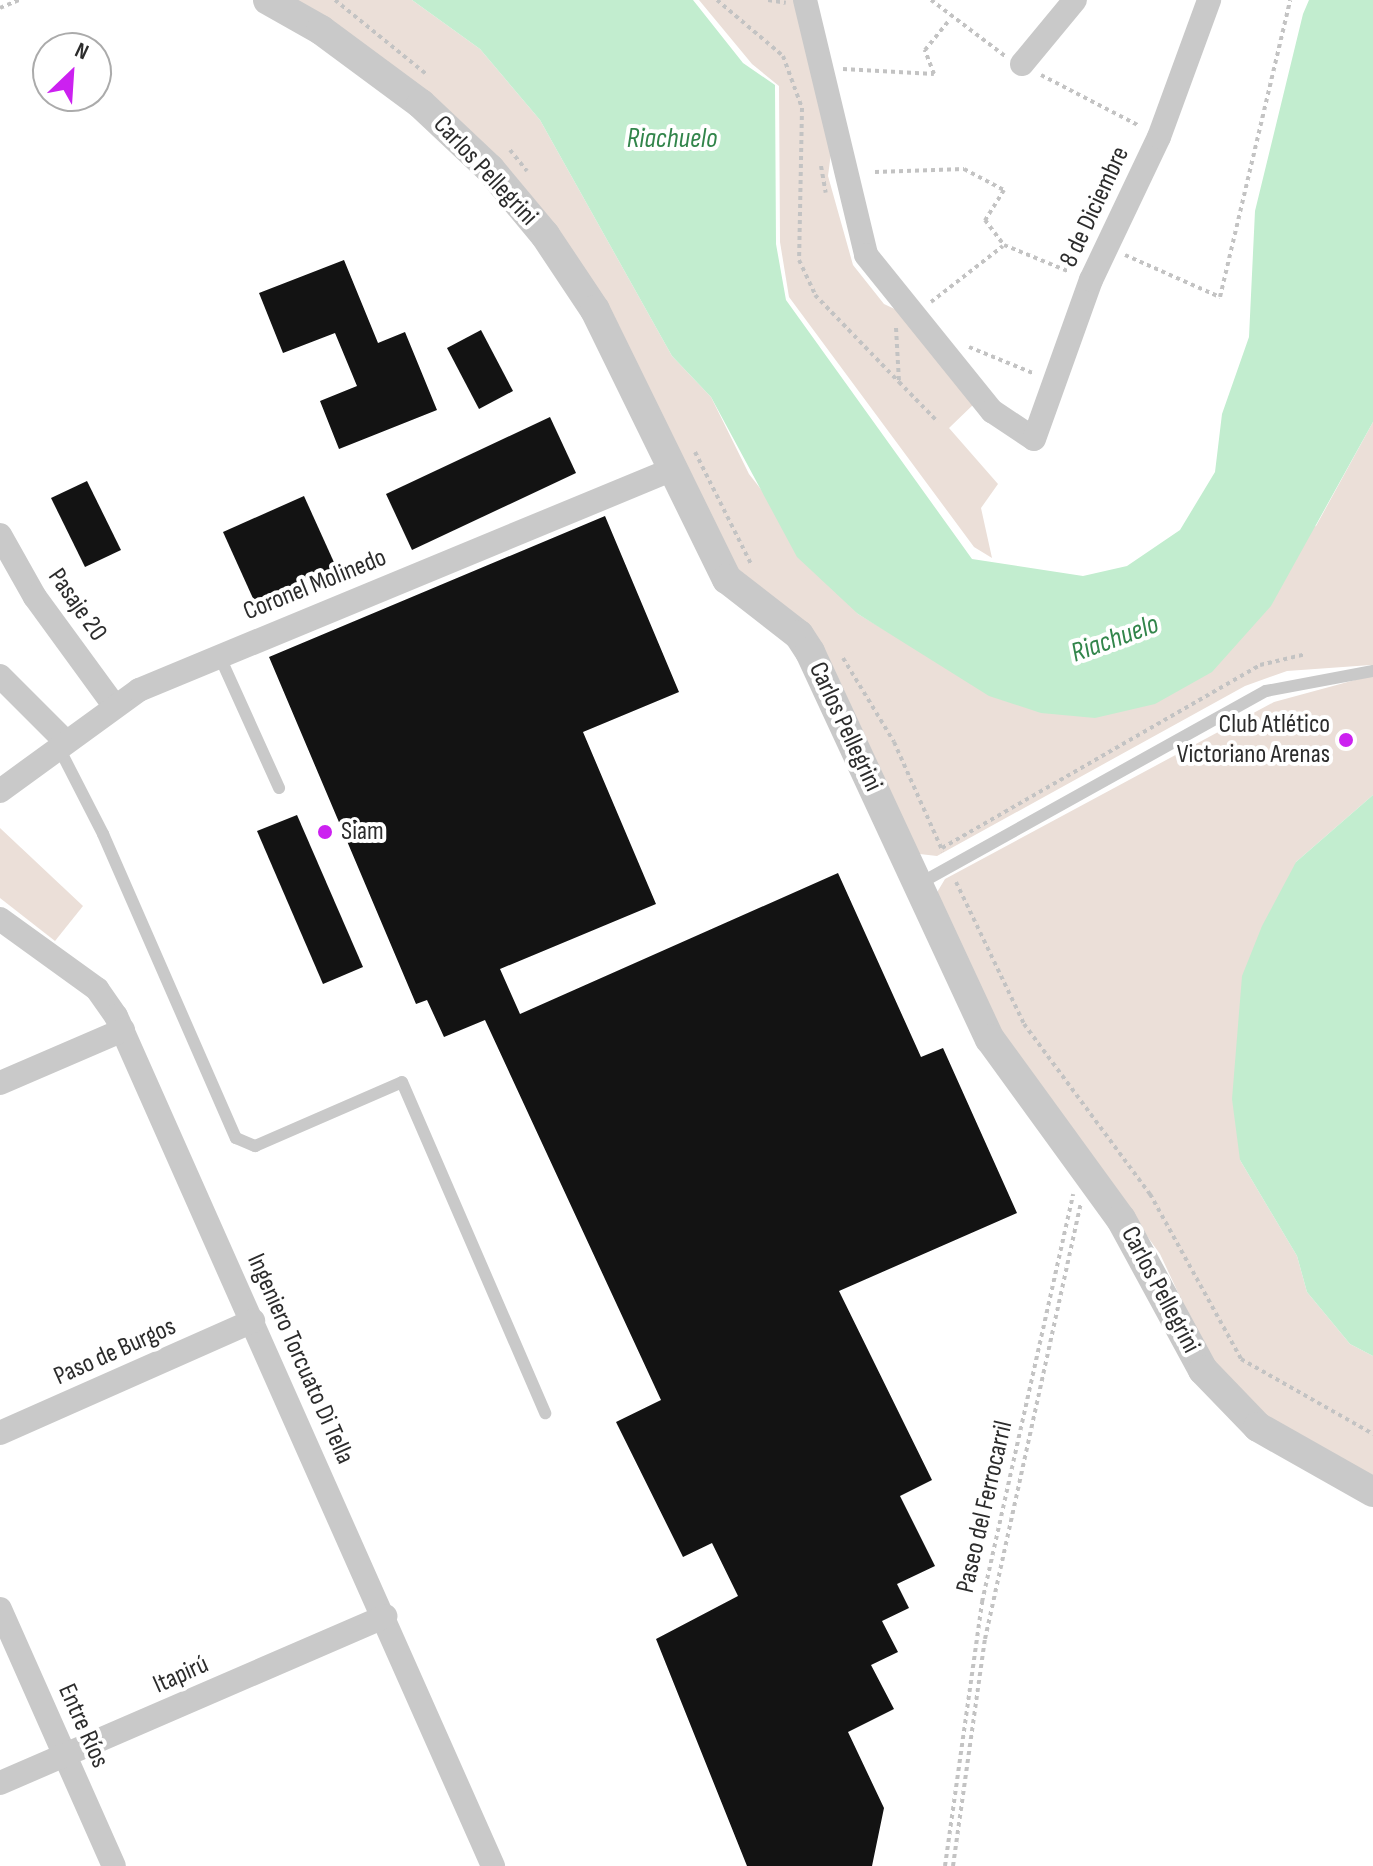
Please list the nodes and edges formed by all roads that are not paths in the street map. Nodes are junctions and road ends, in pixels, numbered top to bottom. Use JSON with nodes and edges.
{"nodes":[{"id":1,"x":268,"y":0,"type":"edge"},
{"id":2,"x":805,"y":0,"type":"edge"},
{"id":3,"x":1075,"y":0,"type":"edge"},
{"id":4,"x":1209,"y":0,"type":"edge"},
{"id":5,"x":1022,"y":64,"type":"road end"},
{"id":6,"x":673,"y":469,"type":"junction"},
{"id":7,"x":0,"y":535,"type":"edge"},
{"id":8,"x":219,"y":655,"type":"junction"},
{"id":9,"x":1373,"y":671,"type":"edge"},
{"id":10,"x":0,"y":676,"type":"edge"},
{"id":11,"x":113,"y":704,"type":"junction"},
{"id":12,"x":62,"y":745,"type":"junction"},
{"id":13,"x":279,"y":788,"type":"dead end"},
{"id":14,"x":0,"y":791,"type":"edge"},
{"id":15,"x":917,"y":885,"type":"junction"},
{"id":16,"x":0,"y":919,"type":"edge"},
{"id":17,"x":123,"y":1030,"type":"junction"},
{"id":18,"x":0,"y":1083,"type":"edge"},
{"id":19,"x":253,"y":1321,"type":"junction"},
{"id":20,"x":545,"y":1413,"type":"dead end"},
{"id":21,"x":0,"y":1433,"type":"edge"},
{"id":22,"x":1373,"y":1492,"type":"edge"},
{"id":23,"x":0,"y":1609,"type":"edge"},
{"id":24,"x":385,"y":1616,"type":"junction"},
{"id":25,"x":66,"y":1756,"type":"junction"},
{"id":26,"x":0,"y":1783,"type":"edge"},
{"id":27,"x":114,"y":1866,"type":"edge"},
{"id":28,"x":493,"y":1866,"type":"edge"}],
"edges":[{"from":1,"to":6,"type":"street","name":"Carlos Pellegrini"},
{"from":2,"to":4,"type":"street","name":"8 de Diciembre"},
{"from":3,"to":5,"type":"street"},
{"from":6,"to":8,"type":"street","name":"Coronel Molinedo"},
{"from":6,"to":15,"type":"street","name":"Carlos Pellegrini"},
{"from":7,"to":11,"type":"street","name":"Pasaje 20"},
{"from":8,"to":11,"type":"street","name":"Coronel Molinedo"},
{"from":8,"to":13,"type":"lane"},
{"from":9,"to":15,"type":"lane"},
{"from":10,"to":12,"type":"street"},
{"from":11,"to":12,"type":"street","name":"Coronel Molinedo"},
{"from":12,"to":14,"type":"street","name":"Coronel Molinedo"},
{"from":12,"to":20,"type":"lane"},
{"from":15,"to":22,"type":"street","name":"Carlos Pellegrini"},
{"from":16,"to":17,"type":"street","name":"Ingeniero Torcuato Di Tella"},
{"from":17,"to":18,"type":"street"},
{"from":17,"to":19,"type":"street","name":"Ingeniero Torcuato Di Tella"},
{"from":19,"to":21,"type":"street","name":"Paso de Burgos"},
{"from":19,"to":24,"type":"street","name":"Ingeniero Torcuato Di Tella"},
{"from":23,"to":25,"type":"street","name":"Entre Ríos"},
{"from":24,"to":25,"type":"street","name":"Itapirú"},
{"from":24,"to":28,"type":"street","name":"Ingeniero Torcuato Di Tella"},
{"from":25,"to":26,"type":"street","name":"Itapirú"},
{"from":25,"to":27,"type":"street","name":"Entre Ríos"}]}
